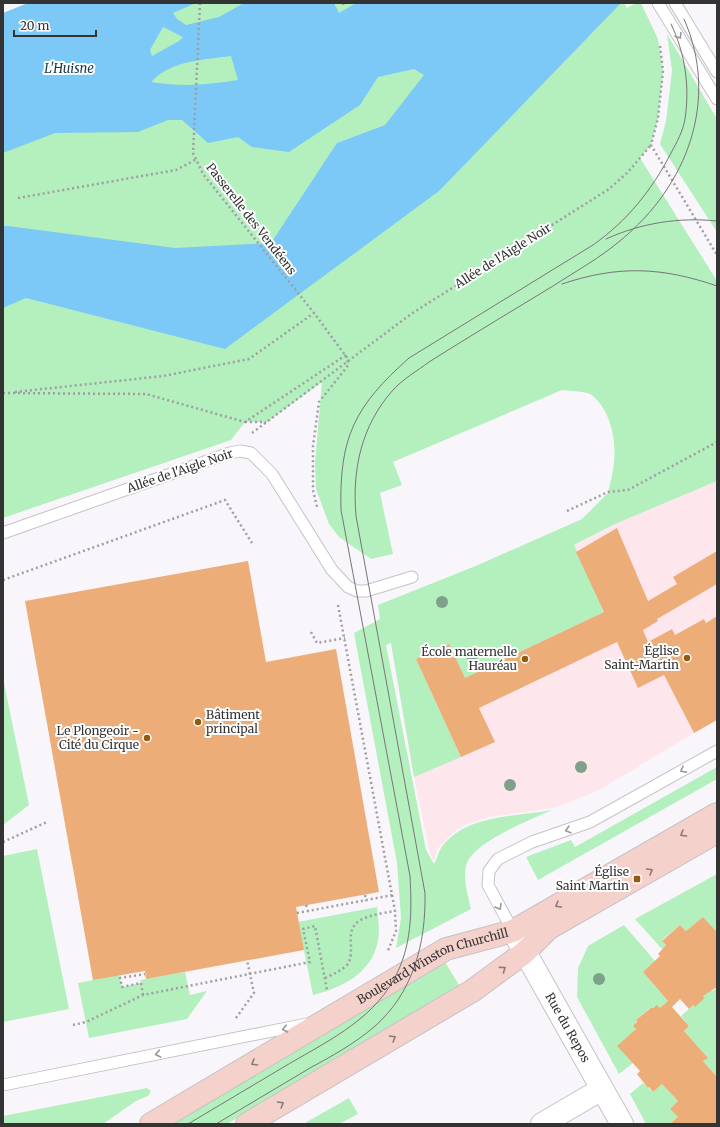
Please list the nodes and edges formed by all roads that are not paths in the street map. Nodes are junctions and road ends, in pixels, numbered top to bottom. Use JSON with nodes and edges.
{"nodes":[{"id":1,"x":658,"y":3,"type":"edge"},
{"id":2,"x":675,"y":3,"type":"edge"},
{"id":3,"x":717,"y":72,"type":"edge"},
{"id":4,"x":717,"y":99,"type":"edge"},
{"id":5,"x":3,"y":533,"type":"edge"},
{"id":6,"x":412,"y":577,"type":"dead end"},
{"id":7,"x":717,"y":751,"type":"edge"},
{"id":8,"x":717,"y":814,"type":"edge"},
{"id":9,"x":717,"y":832,"type":"edge"},
{"id":10,"x":513,"y":931,"type":"junction"},
{"id":11,"x":524,"y":953,"type":"junction"},
{"id":12,"x":324,"y":1021,"type":"junction"},
{"id":13,"x":3,"y":1085,"type":"edge"},
{"id":14,"x":602,"y":1089,"type":"junction"},
{"id":15,"x":151,"y":1124,"type":"edge"},
{"id":16,"x":247,"y":1124,"type":"edge"},
{"id":17,"x":542,"y":1124,"type":"edge"},
{"id":18,"x":622,"y":1124,"type":"edge"}],
"edges":[{"from":1,"to":4,"type":"lane","one_way":true},
{"from":2,"to":3,"type":"lane"},
{"from":5,"to":6,"type":"lane","name":"Allée de l'Aigle Noir"},
{"from":7,"to":10,"type":"lane","one_way":true},
{"from":8,"to":10,"type":"street","name":"Boulevard Winston Churchill","one_way":true},
{"from":11,"to":9,"type":"street","name":"Boulevard Winston Churchill","one_way":true},
{"from":10,"to":11,"type":"street","name":"Rue du Repos"},
{"from":10,"to":12,"type":"street","name":"Boulevard Winston Churchill"},
{"from":11,"to":14,"type":"street","name":"Rue du Repos"},
{"from":16,"to":11,"type":"street","name":"Boulevard Winston Churchill","one_way":true},
{"from":12,"to":13,"type":"lane","one_way":true},
{"from":12,"to":15,"type":"street","name":"Boulevard Winston Churchill","one_way":true},
{"from":14,"to":17,"type":"street"},
{"from":14,"to":18,"type":"street","name":"Rue du Repos"}]}
